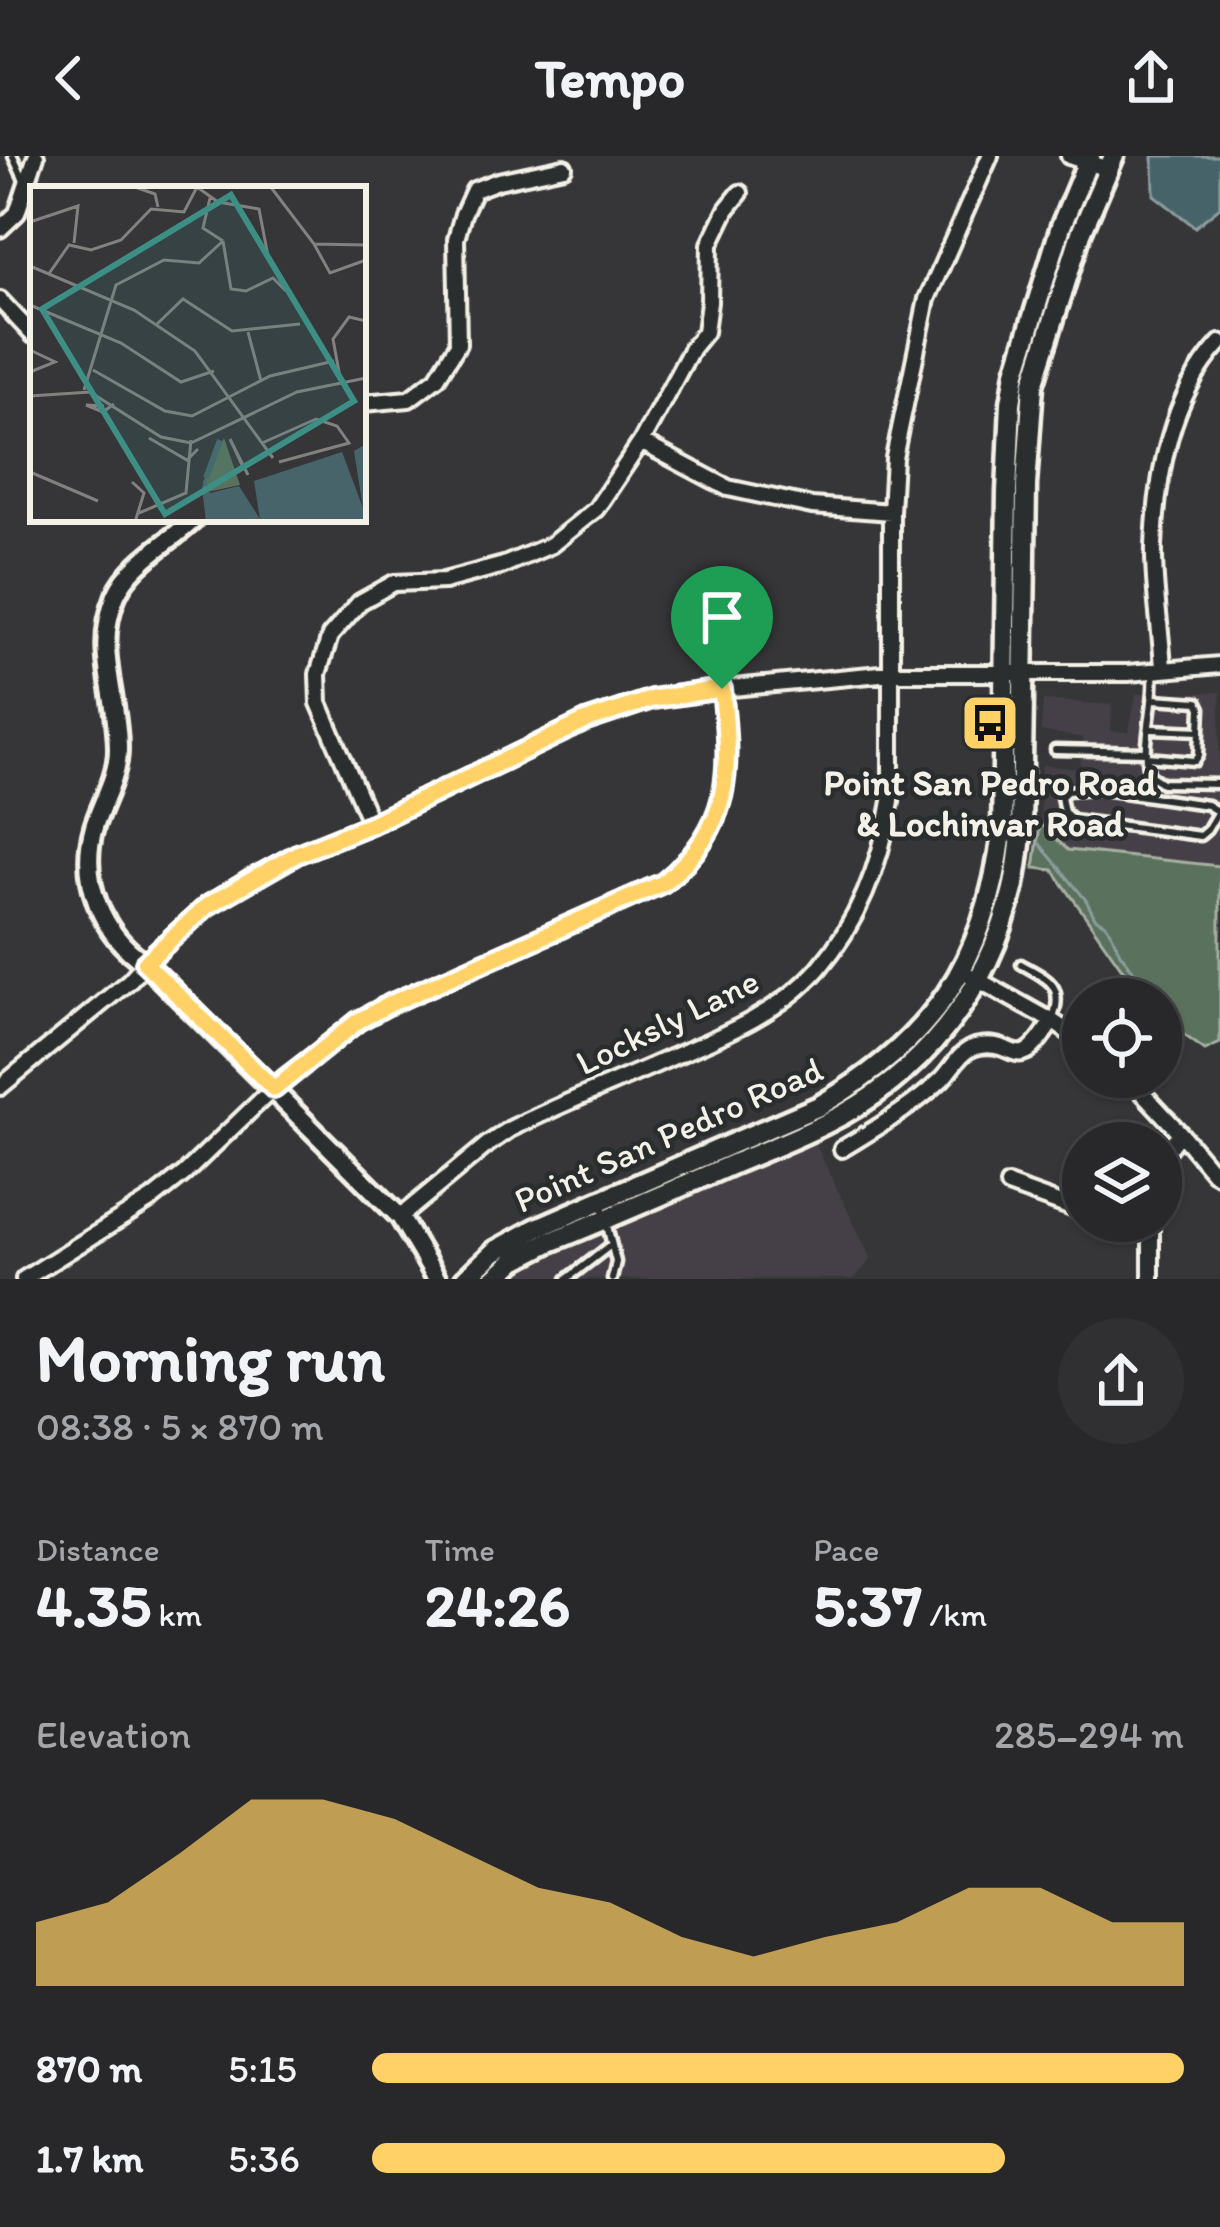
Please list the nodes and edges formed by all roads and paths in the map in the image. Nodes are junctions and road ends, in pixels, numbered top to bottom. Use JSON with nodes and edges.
{"nodes":[{"id":1,"x":13,"y":156,"type":"edge"},
{"id":2,"x":36,"y":156,"type":"edge"},
{"id":3,"x":990,"y":156,"type":"edge"},
{"id":4,"x":1083,"y":158,"type":"edge"},
{"id":5,"x":1111,"y":162,"type":"edge"},
{"id":6,"x":564,"y":167,"type":"dead end"},
{"id":7,"x":26,"y":185,"type":"junction"},
{"id":8,"x":740,"y":193,"type":"dead end"},
{"id":9,"x":0,"y":229,"type":"edge"},
{"id":10,"x":0,"y":300,"type":"edge"},
{"id":11,"x":30,"y":332,"type":"edge"},
{"id":12,"x":1220,"y":343,"type":"edge"},
{"id":13,"x":366,"y":403,"type":"edge"},
{"id":14,"x":641,"y":442,"type":"junction"},
{"id":15,"x":1016,"y":492,"type":"junction"},
{"id":16,"x":891,"y":512,"type":"junction"},
{"id":17,"x":191,"y":522,"type":"edge"},
{"id":18,"x":1220,"y":665,"type":"edge"},
{"id":19,"x":1158,"y":669,"type":"junction"},
{"id":20,"x":891,"y":673,"type":"junction"},
{"id":21,"x":1024,"y":674,"type":"junction"},
{"id":22,"x":1004,"y":675,"type":"junction"},
{"id":23,"x":722,"y":689,"type":"junction"},
{"id":24,"x":1154,"y":699,"type":"junction"},
{"id":25,"x":1150,"y":729,"type":"junction"},
{"id":26,"x":1200,"y":731,"type":"junction"},
{"id":27,"x":1055,"y":749,"type":"dead end"},
{"id":28,"x":1147,"y":755,"type":"junction"},
{"id":29,"x":1147,"y":769,"type":"junction"},
{"id":30,"x":1220,"y":784,"type":"edge"},
{"id":31,"x":1142,"y":795,"type":"junction"},
{"id":32,"x":1219,"y":813,"type":"edge"},
{"id":33,"x":371,"y":824,"type":"junction"},
{"id":34,"x":145,"y":963,"type":"junction"},
{"id":35,"x":1021,"y":964,"type":"dead end"},
{"id":36,"x":970,"y":976,"type":"junction"},
{"id":37,"x":1052,"y":1021,"type":"junction"},
{"id":38,"x":1062,"y":1028,"type":"edge"},
{"id":39,"x":0,"y":1087,"type":"edge"},
{"id":40,"x":274,"y":1089,"type":"junction"},
{"id":41,"x":1148,"y":1098,"type":"edge"},
{"id":42,"x":1170,"y":1122,"type":"edge"},
{"id":43,"x":1182,"y":1135,"type":"edge"},
{"id":44,"x":842,"y":1149,"type":"dead end"},
{"id":45,"x":1220,"y":1176,"type":"edge"},
{"id":46,"x":1008,"y":1185,"type":"dead end"},
{"id":47,"x":1062,"y":1204,"type":"edge"},
{"id":48,"x":604,"y":1209,"type":"junction"},
{"id":49,"x":400,"y":1217,"type":"junction"},
{"id":50,"x":1151,"y":1242,"type":"edge"},
{"id":51,"x":610,"y":1245,"type":"junction"},
{"id":52,"x":24,"y":1279,"type":"edge"},
{"id":53,"x":437,"y":1279,"type":"edge"},
{"id":54,"x":465,"y":1279,"type":"edge"},
{"id":55,"x":494,"y":1279,"type":"edge"},
{"id":56,"x":567,"y":1279,"type":"edge"},
{"id":57,"x":612,"y":1279,"type":"edge"},
{"id":58,"x":1151,"y":1279,"type":"edge"}],
"edges":[{"from":1,"to":7,"type":"lane"},
{"from":2,"to":7,"type":"street"},
{"from":3,"to":16,"type":"street","name":"Locksly Lane"},
{"from":4,"to":5,"type":"street"},
{"from":4,"to":15,"type":"main road","name":"Point San Pedro Road"},
{"from":5,"to":15,"type":"main road","name":"Point San Pedro Road"},
{"from":6,"to":13,"type":"street"},
{"from":7,"to":9,"type":"street"},
{"from":8,"to":14,"type":"street"},
{"from":10,"to":11,"type":"street"},
{"from":12,"to":19,"type":"street"},
{"from":14,"to":16,"type":"street"},
{"from":14,"to":33,"type":"street"},
{"from":15,"to":21,"type":"main road","name":"Point San Pedro Road"},
{"from":15,"to":22,"type":"main road","name":"Point San Pedro Road"},
{"from":16,"to":20,"type":"street","name":"Locksly Lane"},
{"from":17,"to":34,"type":"street"},
{"from":18,"to":19,"type":"street"},
{"from":19,"to":21,"type":"street"},
{"from":19,"to":24,"type":"lane"},
{"from":20,"to":22,"type":"street"},
{"from":20,"to":23,"type":"street"},
{"from":20,"to":49,"type":"street","name":"Locksly Lane"},
{"from":21,"to":22,"type":"street"},
{"from":21,"to":36,"type":"main road","name":"Point San Pedro Road"},
{"from":22,"to":36,"type":"main road","name":"Point San Pedro Road"},
{"from":23,"to":33,"type":"street"},
{"from":23,"to":40,"type":"street"},
{"from":24,"to":25,"type":"lane"},
{"from":24,"to":26,"type":"lane"},
{"from":25,"to":26,"type":"lane"},
{"from":25,"to":28,"type":"lane"},
{"from":26,"to":28,"type":"lane"},
{"from":27,"to":28,"type":"lane"},
{"from":28,"to":29,"type":"lane"},
{"from":29,"to":30,"type":"lane"},
{"from":29,"to":31,"type":"lane"},
{"from":31,"to":32,"type":"lane"},
{"from":31,"to":32,"type":"lane"},
{"from":33,"to":34,"type":"street"},
{"from":34,"to":39,"type":"street"},
{"from":34,"to":40,"type":"street"},
{"from":35,"to":37,"type":"lane"},
{"from":36,"to":37,"type":"street"},
{"from":36,"to":48,"type":"main road","name":"Point San Pedro Road"},
{"from":37,"to":38,"type":"street"},
{"from":37,"to":44,"type":"street"},
{"from":40,"to":49,"type":"street"},
{"from":40,"to":52,"type":"street"},
{"from":41,"to":42,"type":"street"},
{"from":43,"to":45,"type":"street"},
{"from":46,"to":47,"type":"street"},
{"from":48,"to":51,"type":"lane"},
{"from":48,"to":54,"type":"main road","name":"Point San Pedro Road"},
{"from":48,"to":55,"type":"main road","name":"Point San Pedro Road"},
{"from":49,"to":53,"type":"street"},
{"from":50,"to":58,"type":"street"},
{"from":51,"to":56,"type":"lane"},
{"from":51,"to":57,"type":"lane"}]}
